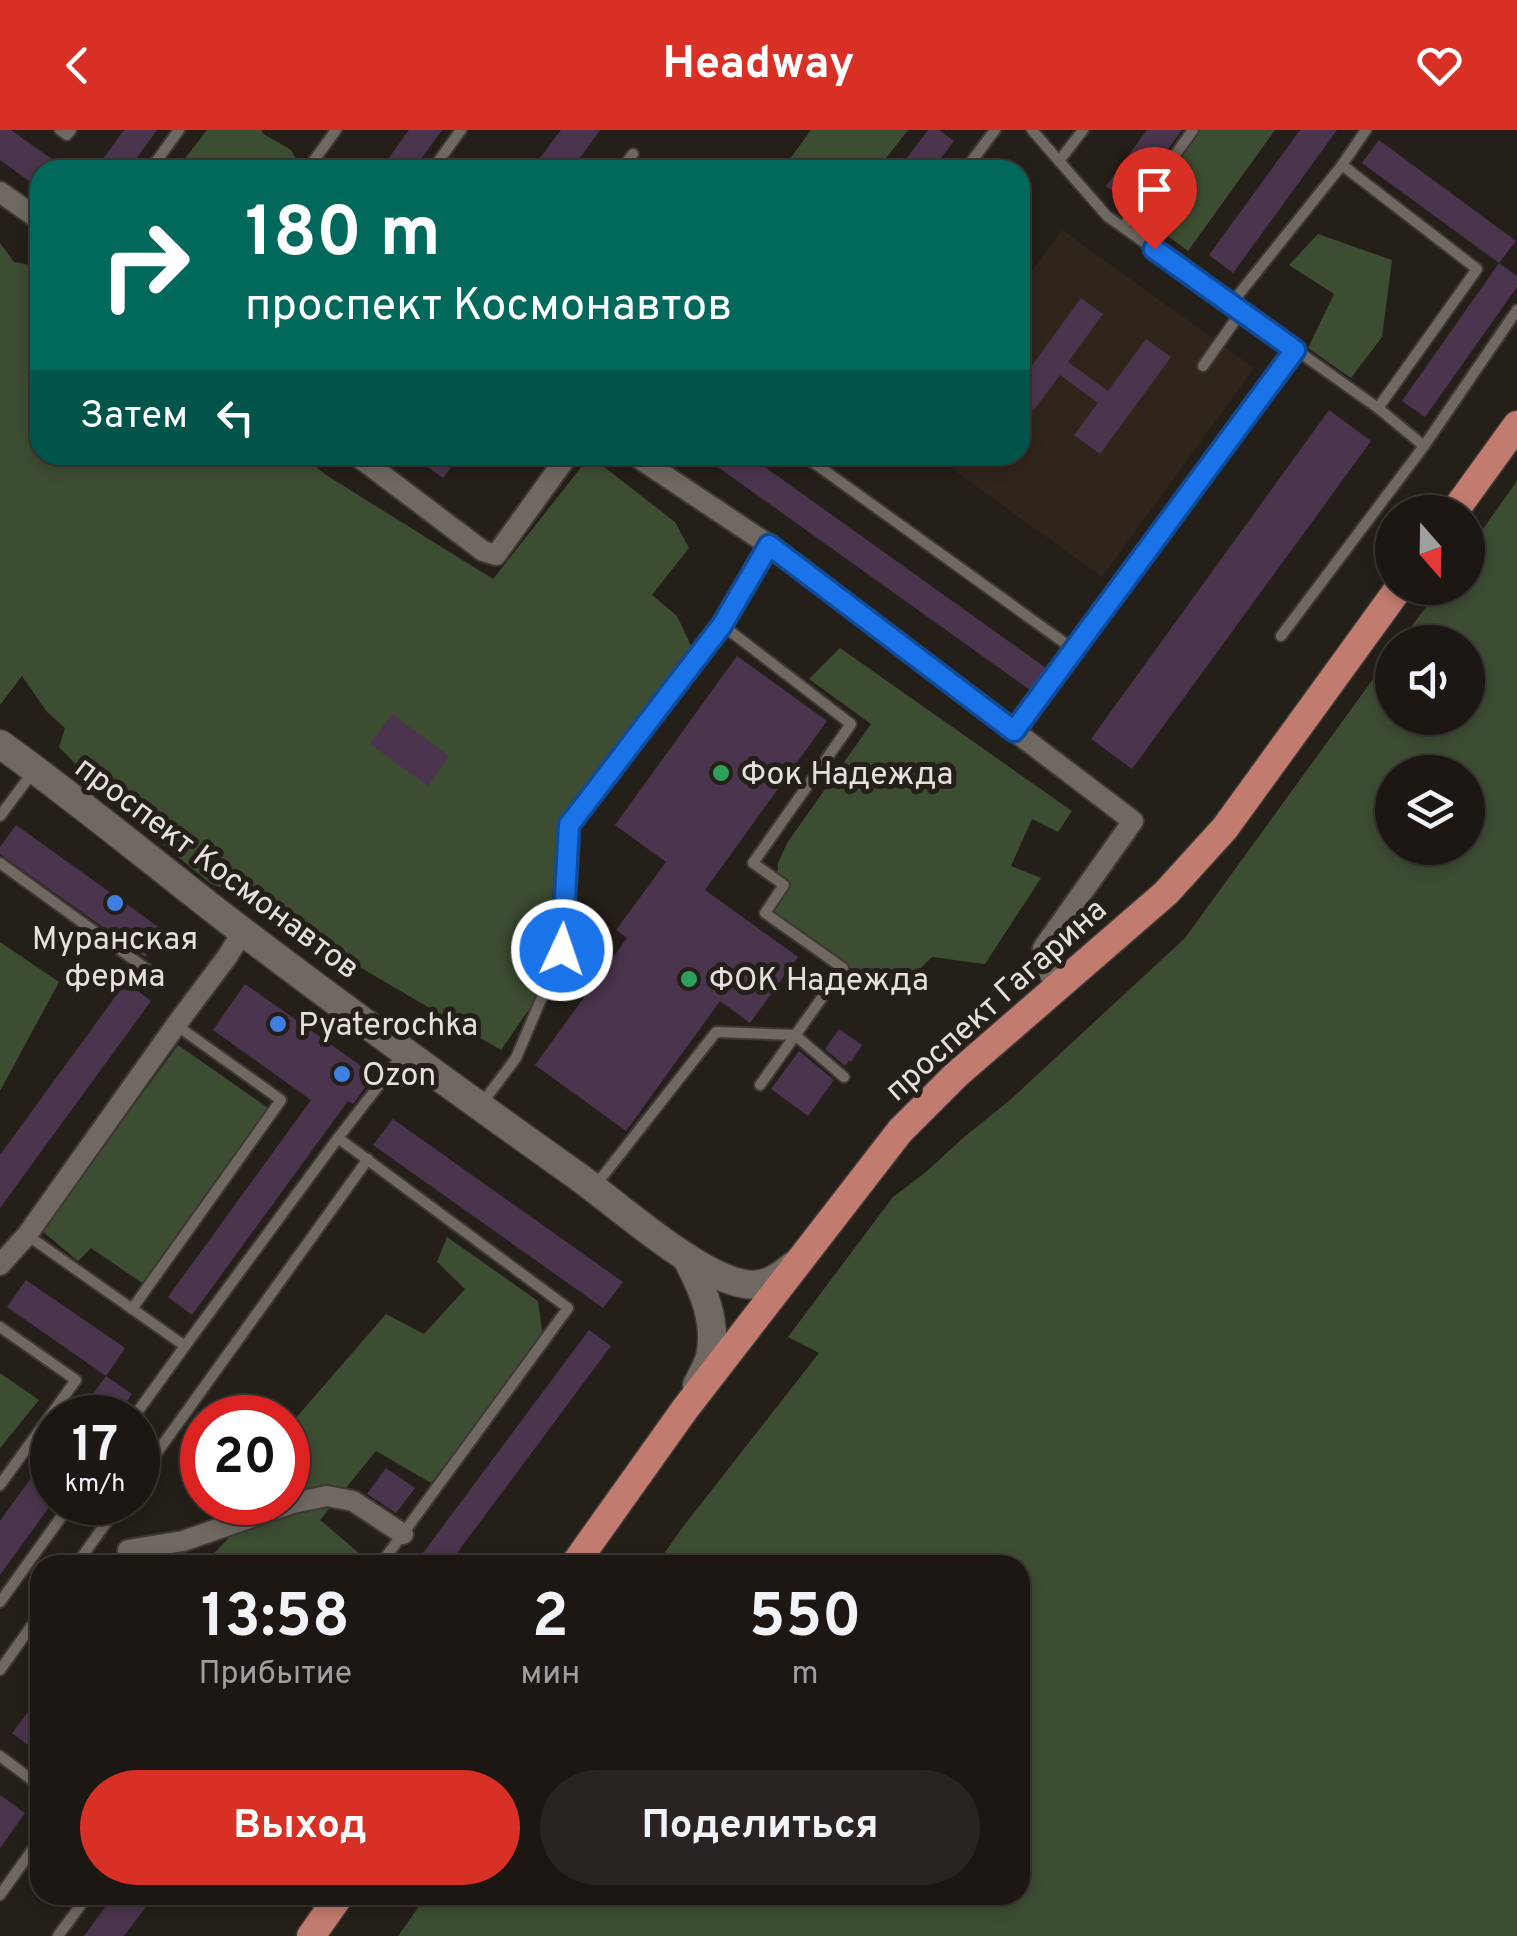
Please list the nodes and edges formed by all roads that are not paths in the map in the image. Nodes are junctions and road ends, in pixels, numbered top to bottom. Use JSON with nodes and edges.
{"nodes":[{"id":1,"x":60,"y":130,"type":"edge"},
{"id":2,"x":71,"y":130,"type":"edge"},
{"id":3,"x":179,"y":130,"type":"edge"},
{"id":4,"x":336,"y":130,"type":"edge"},
{"id":5,"x":461,"y":130,"type":"edge"},
{"id":6,"x":995,"y":130,"type":"edge"},
{"id":7,"x":1032,"y":130,"type":"edge"},
{"id":8,"x":1083,"y":130,"type":"edge"},
{"id":9,"x":1193,"y":130,"type":"edge"},
{"id":10,"x":1366,"y":130,"type":"edge"},
{"id":11,"x":633,"y":154,"type":"dead end"},
{"id":12,"x":157,"y":160,"type":"edge"},
{"id":13,"x":315,"y":160,"type":"edge"},
{"id":14,"x":439,"y":160,"type":"edge"},
{"id":15,"x":628,"y":160,"type":"edge"},
{"id":16,"x":972,"y":160,"type":"edge"},
{"id":17,"x":1059,"y":161,"type":"junction"},
{"id":18,"x":1342,"y":165,"type":"junction"},
{"id":19,"x":0,"y":192,"type":"edge"},
{"id":20,"x":30,"y":213,"type":"edge"},
{"id":21,"x":1123,"y":227,"type":"junction"},
{"id":22,"x":1236,"y":308,"type":"junction"},
{"id":23,"x":1517,"y":310,"type":"edge"},
{"id":24,"x":1295,"y":350,"type":"junction"},
{"id":25,"x":1203,"y":366,"type":"dead end"},
{"id":26,"x":1378,"y":408,"type":"junction"},
{"id":27,"x":1517,"y":425,"type":"edge"},
{"id":28,"x":1424,"y":446,"type":"junction"},
{"id":29,"x":369,"y":465,"type":"edge"},
{"id":30,"x":561,"y":465,"type":"edge"},
{"id":31,"x":667,"y":465,"type":"edge"},
{"id":32,"x":816,"y":465,"type":"edge"},
{"id":33,"x":1466,"y":495,"type":"edge"},
{"id":34,"x":769,"y":545,"type":"junction"},
{"id":35,"x":1387,"y":605,"type":"edge"},
{"id":36,"x":722,"y":625,"type":"junction"},
{"id":37,"x":1281,"y":636,"type":"dead end"},
{"id":38,"x":1072,"y":649,"type":"junction"},
{"id":39,"x":1014,"y":731,"type":"junction"},
{"id":40,"x":0,"y":744,"type":"edge"},
{"id":41,"x":34,"y":771,"type":"junction"},
{"id":42,"x":0,"y":816,"type":"edge"},
{"id":43,"x":0,"y":863,"type":"edge"},
{"id":44,"x":243,"y":931,"type":"junction"},
{"id":45,"x":148,"y":970,"type":"dead end"},
{"id":46,"x":1057,"y":988,"type":"junction"},
{"id":47,"x":176,"y":1025,"type":"junction"},
{"id":48,"x":795,"y":1035,"type":"junction"},
{"id":49,"x":405,"y":1053,"type":"junction"},
{"id":50,"x":844,"y":1077,"type":"dead end"},
{"id":51,"x":760,"y":1085,"type":"dead end"},
{"id":52,"x":479,"y":1106,"type":"junction"},
{"id":53,"x":338,"y":1138,"type":"junction"},
{"id":54,"x":368,"y":1159,"type":"junction"},
{"id":55,"x":594,"y":1187,"type":"junction"},
{"id":56,"x":27,"y":1235,"type":"junction"},
{"id":57,"x":685,"y":1256,"type":"junction"},
{"id":58,"x":795,"y":1264,"type":"junction"},
{"id":59,"x":0,"y":1265,"type":"edge"},
{"id":60,"x":132,"y":1309,"type":"junction"},
{"id":61,"x":0,"y":1327,"type":"edge"},
{"id":62,"x":185,"y":1346,"type":"junction"},
{"id":63,"x":150,"y":1395,"type":"edge"},
{"id":64,"x":685,"y":1409,"type":"junction"},
{"id":65,"x":160,"y":1448,"type":"edge"},
{"id":66,"x":0,"y":1485,"type":"edge"},
{"id":67,"x":55,"y":1525,"type":"edge"},
{"id":68,"x":104,"y":1525,"type":"edge"},
{"id":69,"x":402,"y":1534,"type":"junction"},
{"id":70,"x":128,"y":1550,"type":"dead end"},
{"id":71,"x":34,"y":1555,"type":"edge"},
{"id":72,"x":83,"y":1555,"type":"edge"},
{"id":73,"x":387,"y":1555,"type":"edge"},
{"id":74,"x":581,"y":1555,"type":"edge"},
{"id":75,"x":30,"y":1560,"type":"edge"},
{"id":76,"x":0,"y":1602,"type":"edge"},
{"id":77,"x":30,"y":1628,"type":"edge"},
{"id":78,"x":0,"y":1670,"type":"edge"},
{"id":79,"x":0,"y":1756,"type":"edge"},
{"id":80,"x":30,"y":1778,"type":"edge"},
{"id":81,"x":30,"y":1854,"type":"edge"},
{"id":82,"x":0,"y":1894,"type":"edge"},
{"id":83,"x":81,"y":1905,"type":"edge"},
{"id":84,"x":333,"y":1905,"type":"edge"},
{"id":85,"x":58,"y":1936,"type":"edge"},
{"id":86,"x":311,"y":1936,"type":"edge"}],
"edges":[{"from":1,"to":2,"type":"lane"},
{"from":3,"to":12,"type":"lane"},
{"from":4,"to":13,"type":"lane"},
{"from":5,"to":14,"type":"lane"},
{"from":6,"to":16,"type":"lane"},
{"from":7,"to":17,"type":"lane"},
{"from":8,"to":17,"type":"lane"},
{"from":9,"to":21,"type":"lane"},
{"from":10,"to":18,"type":"lane"},
{"from":11,"to":15,"type":"lane"},
{"from":17,"to":21,"type":"lane"},
{"from":18,"to":22,"type":"lane"},
{"from":18,"to":26,"type":"lane"},
{"from":19,"to":20,"type":"street"},
{"from":21,"to":22,"type":"lane"},
{"from":22,"to":24,"type":"lane"},
{"from":22,"to":25,"type":"lane"},
{"from":23,"to":28,"type":"lane"},
{"from":24,"to":26,"type":"lane"},
{"from":24,"to":38,"type":"lane"},
{"from":26,"to":28,"type":"lane"},
{"from":27,"to":33,"type":"main road"},
{"from":28,"to":37,"type":"lane"},
{"from":29,"to":30,"type":"street"},
{"from":31,"to":34,"type":"street"},
{"from":32,"to":38,"type":"lane"},
{"from":34,"to":36,"type":"lane"},
{"from":34,"to":39,"type":"street"},
{"from":35,"to":46,"type":"main road","name":"проспект Гагарина"},
{"from":36,"to":48,"type":"lane"},
{"from":36,"to":52,"type":"lane"},
{"from":38,"to":39,"type":"lane"},
{"from":39,"to":46,"type":"street"},
{"from":40,"to":41,"type":"main road","name":"проспект Космонавтов"},
{"from":41,"to":42,"type":"lane"},
{"from":41,"to":44,"type":"main road","name":"проспект Космонавтов"},
{"from":43,"to":45,"type":"lane"},
{"from":44,"to":47,"type":"street"},
{"from":44,"to":49,"type":"main road","name":"проспект Космонавтов"},
{"from":46,"to":58,"type":"main road","name":"проспект Гагарина"},
{"from":47,"to":56,"type":"street"},
{"from":47,"to":60,"type":"lane"},
{"from":48,"to":50,"type":"lane"},
{"from":48,"to":51,"type":"lane"},
{"from":48,"to":55,"type":"lane"},
{"from":49,"to":52,"type":"main road","name":"проспект Космонавтов"},
{"from":49,"to":53,"type":"lane"},
{"from":52,"to":55,"type":"main road","name":"проспект Космонавтов"},
{"from":53,"to":54,"type":"lane"},
{"from":53,"to":62,"type":"lane"},
{"from":54,"to":65,"type":"lane"},
{"from":54,"to":69,"type":"lane"},
{"from":55,"to":57,"type":"main road","name":"проспект Космонавтов"},
{"from":56,"to":59,"type":"street"},
{"from":56,"to":60,"type":"lane"},
{"from":57,"to":58,"type":"main road","name":"проспект Космонавтов"},
{"from":57,"to":64,"type":"main road"},
{"from":58,"to":64,"type":"main road","name":"проспект Гагарина"},
{"from":60,"to":62,"type":"lane"},
{"from":61,"to":66,"type":"lane"},
{"from":62,"to":63,"type":"lane"},
{"from":64,"to":74,"type":"main road","name":"проспект Гагарина"},
{"from":67,"to":71,"type":"lane"},
{"from":68,"to":72,"type":"lane"},
{"from":69,"to":70,"type":"street"},
{"from":69,"to":73,"type":"lane"},
{"from":75,"to":76,"type":"lane"},
{"from":77,"to":78,"type":"lane"},
{"from":79,"to":80,"type":"lane"},
{"from":81,"to":82,"type":"lane"},
{"from":83,"to":85,"type":"lane"},
{"from":84,"to":86,"type":"main road"}]}
